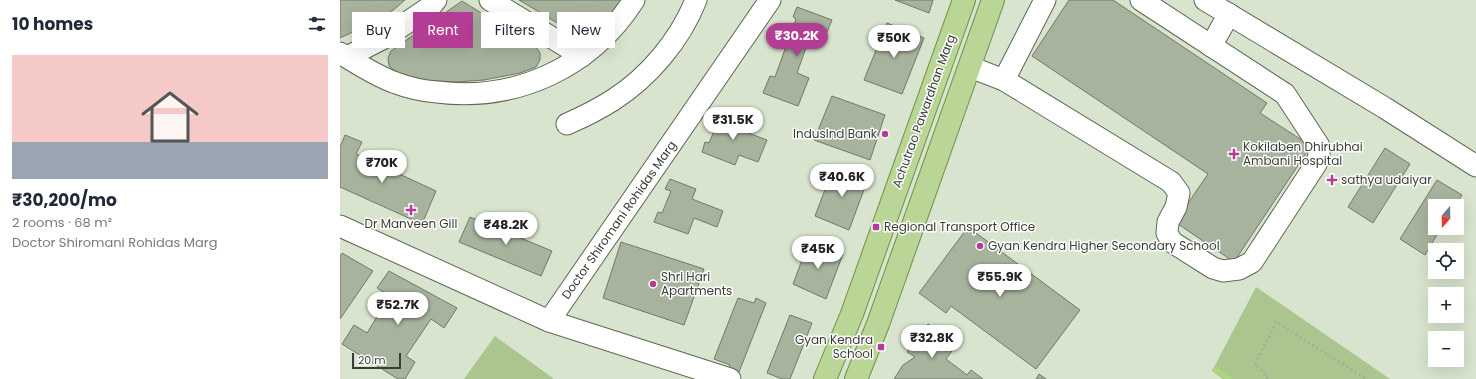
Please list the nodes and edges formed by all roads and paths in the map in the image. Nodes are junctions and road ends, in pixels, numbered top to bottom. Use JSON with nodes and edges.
{"nodes":[{"id":1,"x":436,"y":0,"type":"edge"},
{"id":2,"x":490,"y":0,"type":"edge"},
{"id":3,"x":634,"y":0,"type":"edge"},
{"id":4,"x":696,"y":0,"type":"edge"},
{"id":5,"x":770,"y":0,"type":"edge"},
{"id":6,"x":964,"y":0,"type":"edge"},
{"id":7,"x":994,"y":0,"type":"edge"},
{"id":8,"x":1045,"y":0,"type":"edge"},
{"id":9,"x":1141,"y":0,"type":"edge"},
{"id":10,"x":1205,"y":0,"type":"edge"},
{"id":11,"x":1229,"y":14,"type":"junction"},
{"id":12,"x":1211,"y":46,"type":"junction"},
{"id":13,"x":343,"y":55,"type":"edge"},
{"id":14,"x":582,"y":56,"type":"junction"},
{"id":15,"x":970,"y":67,"type":"junction"},
{"id":16,"x":1004,"y":80,"type":"junction"},
{"id":17,"x":567,"y":124,"type":"dead end"},
{"id":18,"x":1476,"y":166,"type":"edge"},
{"id":19,"x":340,"y":226,"type":"edge"},
{"id":20,"x":549,"y":321,"type":"junction"},
{"id":21,"x":730,"y":379,"type":"edge"},
{"id":22,"x":825,"y":379,"type":"edge"},
{"id":23,"x":856,"y":379,"type":"edge"},
{"id":24,"x":1267,"y":379,"type":"edge"},
{"id":25,"x":1366,"y":379,"type":"edge"}],
"edges":[{"from":1,"to":13,"type":"street"},
{"from":2,"to":14,"type":"street"},
{"from":3,"to":14,"type":"street"},
{"from":4,"to":17,"type":"street"},
{"from":5,"to":20,"type":"street","name":"Doctor Shiromani Rohidas Marg"},
{"from":6,"to":22,"type":"main road","name":"Achutrao Pawardhan Marg"},
{"from":7,"to":15,"type":"main road"},
{"from":8,"to":16,"type":"street"},
{"from":9,"to":12,"type":"street"},
{"from":10,"to":11,"type":"street"},
{"from":11,"to":12,"type":"street"},
{"from":11,"to":18,"type":"street"},
{"from":12,"to":16,"type":"street"},
{"from":13,"to":14,"type":"street"},
{"from":15,"to":16,"type":"street"},
{"from":15,"to":23,"type":"main road"},
{"from":19,"to":20,"type":"street"},
{"from":20,"to":21,"type":"street"},
{"from":24,"to":25,"type":"path"}]}
